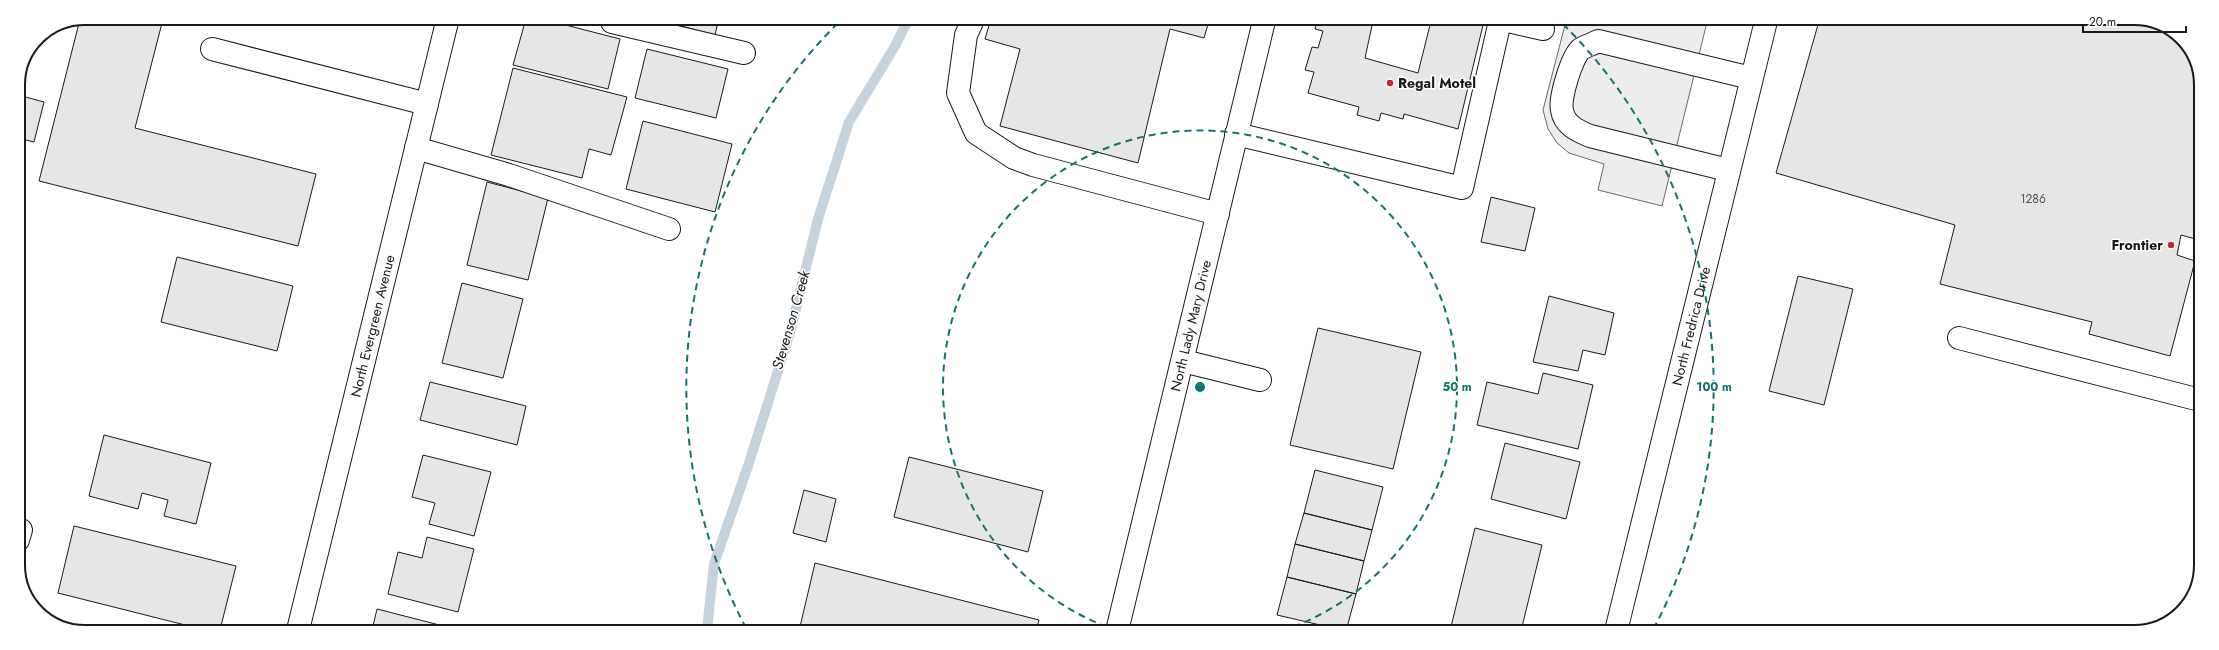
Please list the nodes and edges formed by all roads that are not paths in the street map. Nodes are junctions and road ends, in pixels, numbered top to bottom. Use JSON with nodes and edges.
{"nodes":[{"id":1,"x":446,"y":25,"type":"edge"},
{"id":2,"x":625,"y":25,"type":"edge"},
{"id":3,"x":971,"y":25,"type":"edge"},
{"id":4,"x":1263,"y":25,"type":"edge"},
{"id":5,"x":1499,"y":25,"type":"edge"},
{"id":6,"x":1526,"y":25,"type":"edge"},
{"id":7,"x":1765,"y":25,"type":"edge"},
{"id":8,"x":1543,"y":29,"type":"dead end"},
{"id":9,"x":212,"y":49,"type":"dead end"},
{"id":10,"x":744,"y":53,"type":"dead end"},
{"id":11,"x":1751,"y":78,"type":"junction"},
{"id":12,"x":427,"y":104,"type":"junction"},
{"id":13,"x":1236,"y":134,"type":"junction"},
{"id":14,"x":416,"y":148,"type":"junction"},
{"id":15,"x":1728,"y":170,"type":"junction"},
{"id":16,"x":1218,"y":214,"type":"junction"},
{"id":17,"x":669,"y":229,"type":"dead end"},
{"id":18,"x":1959,"y":338,"type":"dead end"},
{"id":19,"x":1183,"y":361,"type":"junction"},
{"id":20,"x":1260,"y":380,"type":"dead end"},
{"id":21,"x":2194,"y":398,"type":"edge"},
{"id":22,"x":299,"y":625,"type":"edge"},
{"id":23,"x":1118,"y":625,"type":"edge"},
{"id":24,"x":1617,"y":625,"type":"edge"}],
"edges":[{"from":1,"to":12,"type":"street","name":"North Evergreen Avenue"},
{"from":2,"to":10,"type":"street"},
{"from":3,"to":16,"type":"street"},
{"from":4,"to":13,"type":"street","name":"North Lady Mary Drive"},
{"from":5,"to":13,"type":"street"},
{"from":6,"to":8,"type":"street"},
{"from":7,"to":11,"type":"street","name":"North Fredrica Drive"},
{"from":9,"to":12,"type":"street"},
{"from":11,"to":15,"type":"street","name":"North Fredrica Drive"},
{"from":11,"to":15,"type":"street"},
{"from":12,"to":14,"type":"street","name":"North Evergreen Avenue"},
{"from":13,"to":16,"type":"street","name":"North Lady Mary Drive"},
{"from":14,"to":17,"type":"street"},
{"from":14,"to":22,"type":"street","name":"North Evergreen Avenue"},
{"from":15,"to":24,"type":"street","name":"North Fredrica Drive"},
{"from":16,"to":19,"type":"street","name":"North Lady Mary Drive"},
{"from":18,"to":21,"type":"street"},
{"from":19,"to":20,"type":"street"},
{"from":19,"to":23,"type":"street","name":"North Lady Mary Drive"}]}
